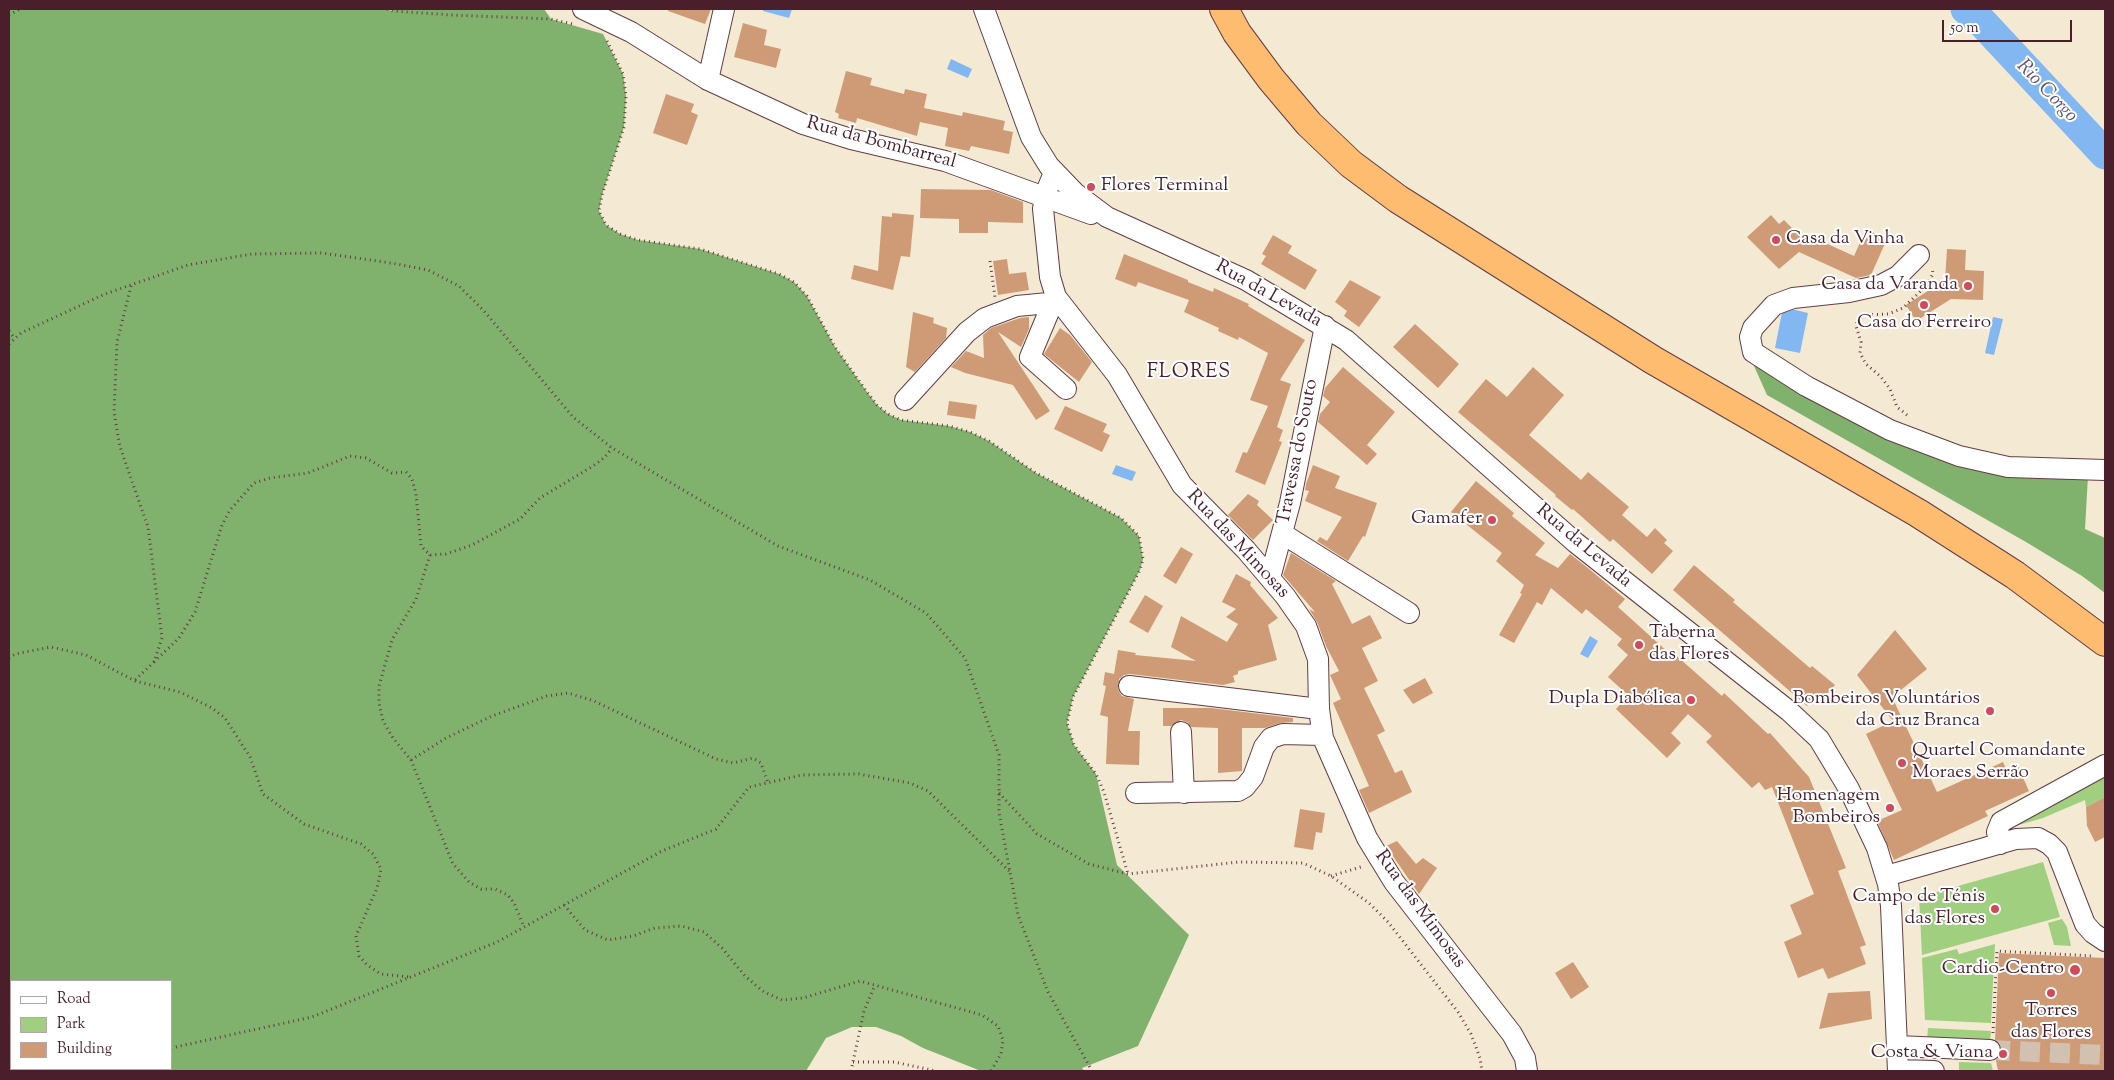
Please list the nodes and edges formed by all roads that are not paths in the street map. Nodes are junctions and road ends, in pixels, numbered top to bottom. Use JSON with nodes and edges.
{"nodes":[{"id":1,"x":724,"y":9,"type":"edge"},
{"id":2,"x":984,"y":9,"type":"edge"},
{"id":3,"x":1224,"y":9,"type":"edge"},
{"id":4,"x":1242,"y":9,"type":"edge"},
{"id":5,"x":579,"y":17,"type":"edge"},
{"id":6,"x":708,"y":80,"type":"junction"},
{"id":7,"x":1054,"y":173,"type":"junction"},
{"id":8,"x":1045,"y":197,"type":"junction"},
{"id":9,"x":1135,"y":230,"type":"junction"},
{"id":10,"x":1919,"y":255,"type":"road end"},
{"id":11,"x":1056,"y":302,"type":"junction"},
{"id":12,"x":1325,"y":326,"type":"junction"},
{"id":13,"x":1066,"y":389,"type":"dead end"},
{"id":14,"x":905,"y":400,"type":"dead end"},
{"id":15,"x":2105,"y":470,"type":"edge"},
{"id":16,"x":1283,"y":534,"type":"junction"},
{"id":17,"x":1270,"y":578,"type":"junction"},
{"id":18,"x":1409,"y":613,"type":"dead end"},
{"id":19,"x":2105,"y":622,"type":"edge"},
{"id":20,"x":2105,"y":642,"type":"edge"},
{"id":21,"x":1129,"y":686,"type":"dead end"},
{"id":22,"x":1319,"y":708,"type":"junction"},
{"id":23,"x":1181,"y":732,"type":"dead end"},
{"id":24,"x":1322,"y":735,"type":"junction"},
{"id":25,"x":2105,"y":765,"type":"edge"},
{"id":26,"x":1184,"y":793,"type":"junction"},
{"id":27,"x":1136,"y":794,"type":"dead end"},
{"id":28,"x":2000,"y":844,"type":"junction"},
{"id":29,"x":1886,"y":876,"type":"junction"},
{"id":30,"x":2105,"y":941,"type":"edge"},
{"id":31,"x":1991,"y":1045,"type":"tunnel mouth"},
{"id":32,"x":1897,"y":1046,"type":"junction"},
{"id":33,"x":1527,"y":1071,"type":"edge"},
{"id":34,"x":1898,"y":1071,"type":"edge"},
{"id":35,"x":1934,"y":1071,"type":"edge"}],
"edges":[{"from":1,"to":6,"type":"street"},
{"from":2,"to":7,"type":"street","name":"Rua da Levada"},
{"from":3,"to":20,"type":"highway"},
{"from":4,"to":19,"type":"highway"},
{"from":5,"to":6,"type":"street","name":"Rua da Bombarreal"},
{"from":6,"to":8,"type":"street","name":"Rua da Bombarreal"},
{"from":7,"to":8,"type":"street","name":"Rua das Mimosas"},
{"from":7,"to":9,"type":"street","name":"Rua da Levada"},
{"from":8,"to":9,"type":"street","name":"Rua da Bombarreal"},
{"from":8,"to":11,"type":"street","name":"Rua das Mimosas"},
{"from":9,"to":12,"type":"street","name":"Rua da Levada"},
{"from":10,"to":15,"type":"street"},
{"from":11,"to":13,"type":"street"},
{"from":11,"to":14,"type":"street"},
{"from":11,"to":17,"type":"street","name":"Rua das Mimosas"},
{"from":12,"to":16,"type":"street","name":"Travessa do Souto"},
{"from":12,"to":29,"type":"street","name":"Rua da Levada"},
{"from":16,"to":17,"type":"street","name":"Travessa do Souto"},
{"from":16,"to":18,"type":"street"},
{"from":17,"to":22,"type":"street","name":"Rua das Mimosas"},
{"from":21,"to":22,"type":"street"},
{"from":22,"to":24,"type":"street","name":"Rua das Mimosas"},
{"from":23,"to":26,"type":"street"},
{"from":24,"to":26,"type":"street"},
{"from":24,"to":33,"type":"street","name":"Rua das Mimosas"},
{"from":25,"to":28,"type":"street"},
{"from":26,"to":27,"type":"street"},
{"from":28,"to":29,"type":"street"},
{"from":28,"to":30,"type":"street"},
{"from":29,"to":32,"type":"street","name":"Rua da Levada"},
{"from":31,"to":32,"type":"street"},
{"from":32,"to":34,"type":"street","name":"Rua da Levada"},
{"from":34,"to":35,"type":"street"}]}
